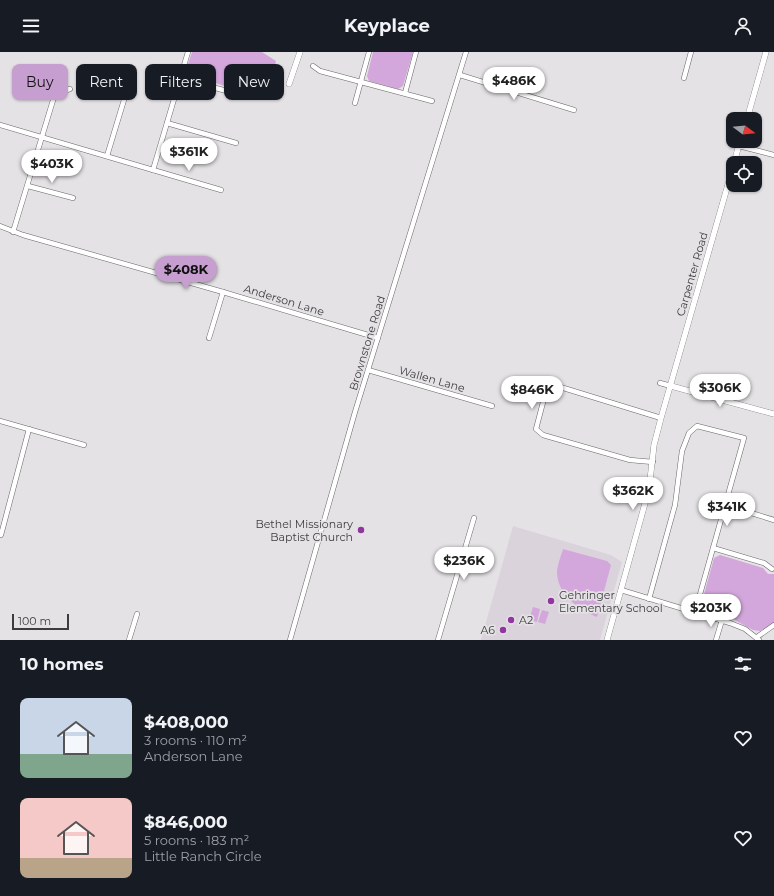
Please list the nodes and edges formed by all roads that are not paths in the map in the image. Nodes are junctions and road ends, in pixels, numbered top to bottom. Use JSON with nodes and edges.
{"nodes":[{"id":1,"x":188,"y":52,"type":"edge"},
{"id":2,"x":297,"y":52,"type":"edge"},
{"id":3,"x":300,"y":52,"type":"edge"},
{"id":4,"x":369,"y":52,"type":"edge"},
{"id":5,"x":416,"y":52,"type":"edge"},
{"id":6,"x":466,"y":52,"type":"edge"},
{"id":7,"x":691,"y":52,"type":"edge"},
{"id":8,"x":766,"y":52,"type":"edge"},
{"id":9,"x":184,"y":64,"type":"edge"},
{"id":10,"x":313,"y":66,"type":"dead end"},
{"id":11,"x":460,"y":76,"type":"junction"},
{"id":12,"x":684,"y":78,"type":"dead end"},
{"id":13,"x":361,"y":82,"type":"junction"},
{"id":14,"x":70,"y":89,"type":"dead end"},
{"id":15,"x":405,"y":94,"type":"junction"},
{"id":16,"x":124,"y":100,"type":"edge"},
{"id":17,"x":174,"y":100,"type":"edge"},
{"id":18,"x":432,"y":102,"type":"dead end"},
{"id":19,"x":355,"y":103,"type":"dead end"},
{"id":20,"x":574,"y":110,"type":"dead end"},
{"id":21,"x":749,"y":112,"type":"edge"},
{"id":22,"x":167,"y":123,"type":"junction"},
{"id":23,"x":0,"y":125,"type":"edge"},
{"id":24,"x":42,"y":138,"type":"junction"},
{"id":25,"x":236,"y":143,"type":"dead end"},
{"id":26,"x":754,"y":148,"type":"edge"},
{"id":27,"x":774,"y":155,"type":"edge"},
{"id":28,"x":107,"y":156,"type":"junction"},
{"id":29,"x":153,"y":170,"type":"junction"},
{"id":30,"x":28,"y":186,"type":"junction"},
{"id":31,"x":221,"y":190,"type":"dead end"},
{"id":32,"x":726,"y":192,"type":"edge"},
{"id":33,"x":73,"y":198,"type":"dead end"},
{"id":34,"x":0,"y":226,"type":"edge"},
{"id":35,"x":14,"y":232,"type":"junction"},
{"id":36,"x":223,"y":292,"type":"junction"},
{"id":37,"x":209,"y":338,"type":"dead end"},
{"id":38,"x":378,"y":338,"type":"junction"},
{"id":39,"x":368,"y":370,"type":"junction"},
{"id":40,"x":660,"y":383,"type":"dead end"},
{"id":41,"x":671,"y":386,"type":"junction"},
{"id":42,"x":492,"y":406,"type":"dead end"},
{"id":43,"x":774,"y":414,"type":"edge"},
{"id":44,"x":661,"y":418,"type":"junction"},
{"id":45,"x":0,"y":421,"type":"edge"},
{"id":46,"x":29,"y":429,"type":"junction"},
{"id":47,"x":84,"y":445,"type":"dead end"},
{"id":48,"x":653,"y":462,"type":"junction"},
{"id":49,"x":725,"y":505,"type":"junction"},
{"id":50,"x":474,"y":518,"type":"dead end"},
{"id":51,"x":774,"y":520,"type":"edge"},
{"id":52,"x":1,"y":535,"type":"edge"},
{"id":53,"x":713,"y":548,"type":"junction"},
{"id":54,"x":772,"y":569,"type":"dead end"},
{"id":55,"x":621,"y":590,"type":"junction"},
{"id":56,"x":649,"y":599,"type":"junction"},
{"id":57,"x":695,"y":612,"type":"junction"},
{"id":58,"x":137,"y":614,"type":"dead end"},
{"id":59,"x":722,"y":620,"type":"junction"},
{"id":60,"x":774,"y":625,"type":"edge"},
{"id":61,"x":758,"y":639,"type":"edge"},
{"id":62,"x":129,"y":640,"type":"edge"},
{"id":63,"x":290,"y":640,"type":"edge"},
{"id":64,"x":438,"y":640,"type":"edge"},
{"id":65,"x":607,"y":640,"type":"edge"},
{"id":66,"x":716,"y":640,"type":"edge"}],
"edges":[{"from":1,"to":9,"type":"street"},
{"from":2,"to":3,"type":"street"},
{"from":4,"to":13,"type":"street"},
{"from":5,"to":15,"type":"street"},
{"from":6,"to":11,"type":"street","name":"Brownstone Road"},
{"from":7,"to":12,"type":"street"},
{"from":8,"to":21,"type":"street"},
{"from":10,"to":13,"type":"street"},
{"from":11,"to":20,"type":"street"},
{"from":11,"to":38,"type":"street","name":"Brownstone Road"},
{"from":13,"to":15,"type":"street"},
{"from":13,"to":19,"type":"street"},
{"from":14,"to":24,"type":"street"},
{"from":15,"to":18,"type":"street"},
{"from":16,"to":28,"type":"street"},
{"from":17,"to":22,"type":"street"},
{"from":22,"to":25,"type":"street"},
{"from":22,"to":29,"type":"street"},
{"from":23,"to":24,"type":"street"},
{"from":24,"to":28,"type":"street"},
{"from":24,"to":30,"type":"street"},
{"from":26,"to":27,"type":"street"},
{"from":28,"to":29,"type":"street"},
{"from":29,"to":31,"type":"street"},
{"from":30,"to":33,"type":"street"},
{"from":30,"to":35,"type":"street"},
{"from":32,"to":41,"type":"street","name":"Carpenter Road"},
{"from":34,"to":35,"type":"street","name":"Anderson Lane"},
{"from":35,"to":36,"type":"street","name":"Anderson Lane"},
{"from":36,"to":37,"type":"street"},
{"from":36,"to":38,"type":"street","name":"Anderson Lane"},
{"from":38,"to":39,"type":"street","name":"Brownstone Road"},
{"from":39,"to":42,"type":"street","name":"Wallen Lane"},
{"from":39,"to":63,"type":"street","name":"Brownstone Road"},
{"from":40,"to":41,"type":"street"},
{"from":41,"to":43,"type":"street"},
{"from":41,"to":44,"type":"street","name":"Carpenter Road"},
{"from":44,"to":48,"type":"street","name":"Carpenter Road"},
{"from":44,"to":48,"type":"street"},
{"from":45,"to":46,"type":"street"},
{"from":46,"to":47,"type":"street"},
{"from":46,"to":52,"type":"street"},
{"from":48,"to":55,"type":"street","name":"Carpenter Road"},
{"from":49,"to":51,"type":"street"},
{"from":49,"to":53,"type":"street"},
{"from":49,"to":56,"type":"street"},
{"from":50,"to":64,"type":"street"},
{"from":53,"to":54,"type":"street"},
{"from":53,"to":57,"type":"street"},
{"from":55,"to":56,"type":"street"},
{"from":55,"to":65,"type":"street","name":"Carpenter Road"},
{"from":56,"to":57,"type":"street"},
{"from":57,"to":59,"type":"street"},
{"from":58,"to":62,"type":"street"},
{"from":59,"to":61,"type":"street"},
{"from":59,"to":66,"type":"street"},
{"from":60,"to":61,"type":"street"}]}
